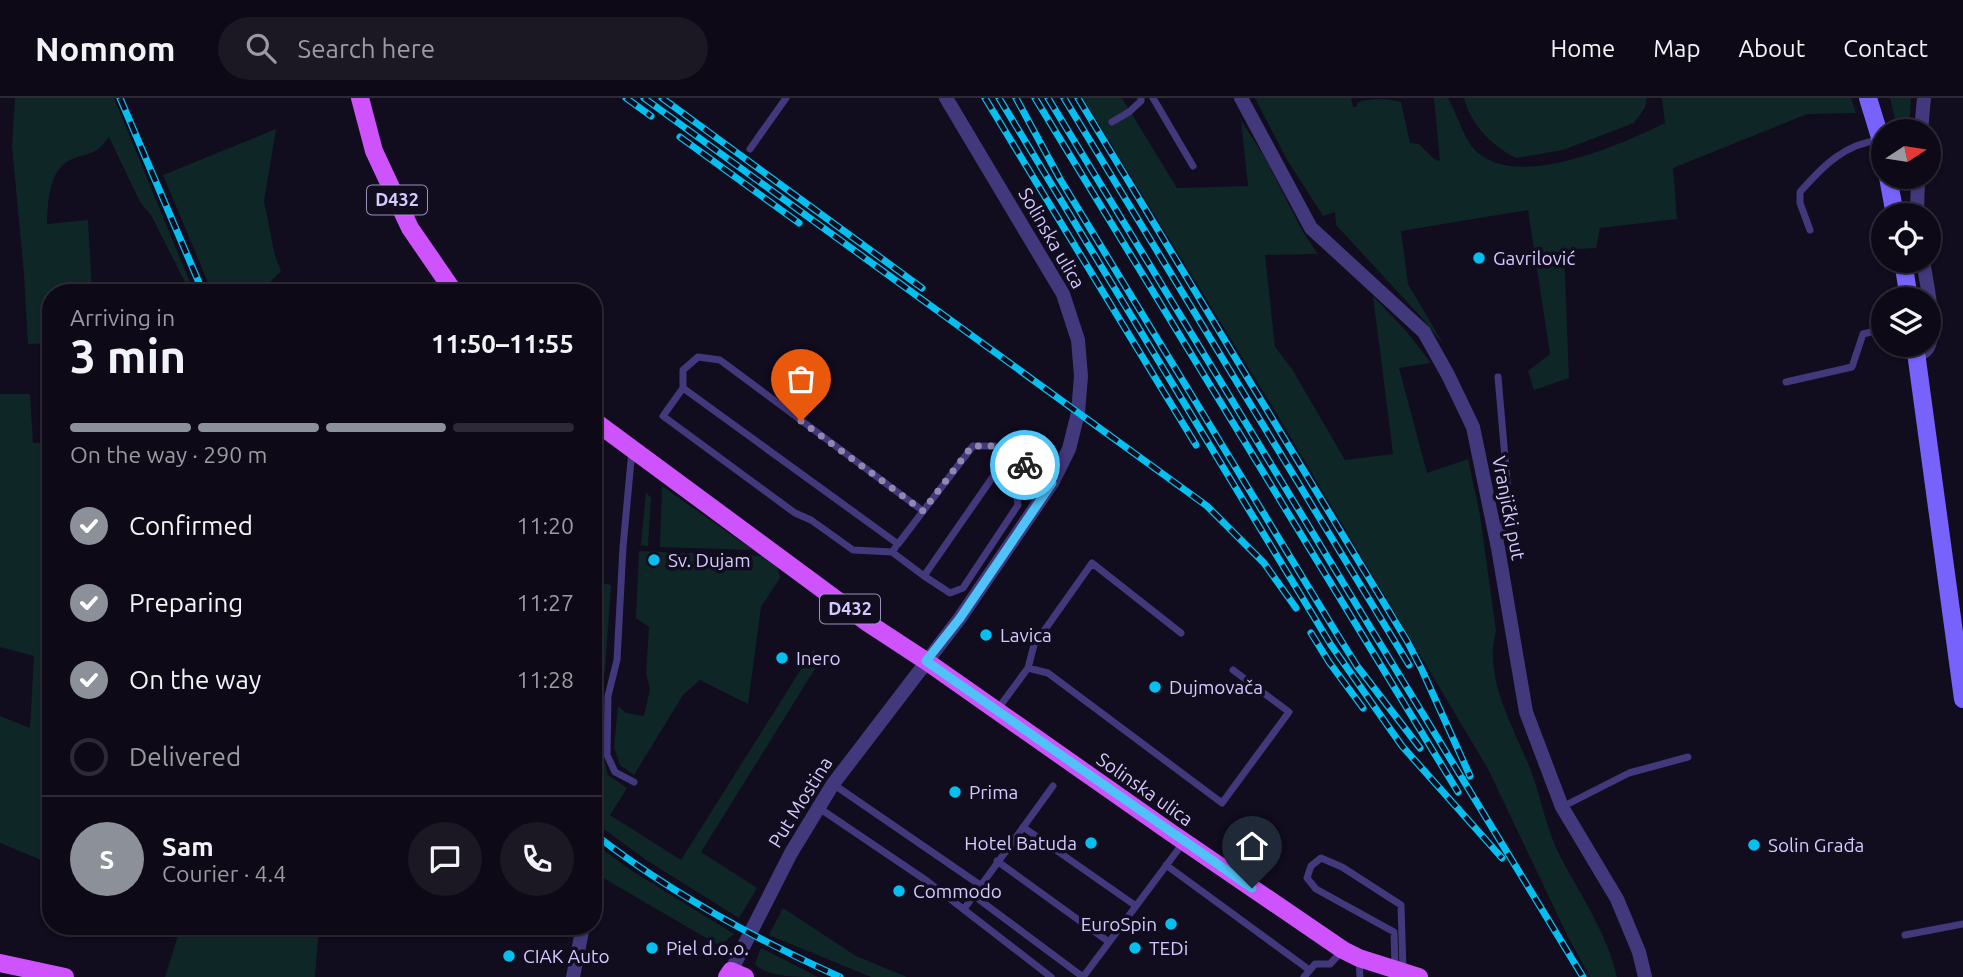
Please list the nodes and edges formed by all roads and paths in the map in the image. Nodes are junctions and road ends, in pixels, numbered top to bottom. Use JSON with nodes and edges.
{"nodes":[{"id":1,"x":360,"y":98,"type":"edge"},
{"id":2,"x":786,"y":98,"type":"edge"},
{"id":3,"x":946,"y":98,"type":"edge"},
{"id":4,"x":1141,"y":98,"type":"edge"},
{"id":5,"x":1153,"y":98,"type":"edge"},
{"id":6,"x":1241,"y":98,"type":"edge"},
{"id":7,"x":1868,"y":98,"type":"edge"},
{"id":8,"x":1924,"y":98,"type":"edge"},
{"id":9,"x":1875,"y":119,"type":"edge"},
{"id":10,"x":1922,"y":119,"type":"edge"},
{"id":11,"x":1112,"y":122,"type":"dead end"},
{"id":12,"x":1871,"y":142,"type":"edge"},
{"id":13,"x":750,"y":149,"type":"dead end"},
{"id":14,"x":1193,"y":166,"type":"dead end"},
{"id":15,"x":1810,"y":230,"type":"dead end"},
{"id":16,"x":448,"y":284,"type":"edge"},
{"id":17,"x":1871,"y":332,"type":"edge"},
{"id":18,"x":1917,"y":357,"type":"edge"},
{"id":19,"x":1498,"y":377,"type":"dead end"},
{"id":20,"x":1786,"y":382,"type":"dead end"},
{"id":21,"x":683,"y":388,"type":"junction"},
{"id":22,"x":602,"y":427,"type":"edge"},
{"id":23,"x":632,"y":449,"type":"junction"},
{"id":24,"x":1009,"y":455,"type":"junction"},
{"id":25,"x":999,"y":469,"type":"junction"},
{"id":26,"x":1052,"y":483,"type":"junction"},
{"id":27,"x":923,"y":511,"type":"junction"},
{"id":28,"x":898,"y":544,"type":"junction"},
{"id":29,"x":1498,"y":548,"type":"junction"},
{"id":30,"x":892,"y":552,"type":"junction"},
{"id":31,"x":924,"y":576,"type":"junction"},
{"id":32,"x":1181,"y":633,"type":"dead end"},
{"id":33,"x":926,"y":661,"type":"junction"},
{"id":34,"x":1028,"y":667,"type":"junction"},
{"id":35,"x":1233,"y":670,"type":"dead end"},
{"id":36,"x":1963,"y":699,"type":"edge"},
{"id":37,"x":997,"y":711,"type":"junction"},
{"id":38,"x":1688,"y":757,"type":"dead end"},
{"id":39,"x":634,"y":782,"type":"dead end"},
{"id":40,"x":833,"y":784,"type":"junction"},
{"id":41,"x":1053,"y":786,"type":"dead end"},
{"id":42,"x":818,"y":807,"type":"junction"},
{"id":43,"x":1562,"y":807,"type":"junction"},
{"id":44,"x":1023,"y":827,"type":"junction"},
{"id":45,"x":1184,"y":842,"type":"junction"},
{"id":46,"x":998,"y":861,"type":"junction"},
{"id":47,"x":1167,"y":865,"type":"junction"},
{"id":48,"x":980,"y":885,"type":"junction"},
{"id":49,"x":973,"y":895,"type":"junction"},
{"id":50,"x":1136,"y":906,"type":"junction"},
{"id":51,"x":964,"y":909,"type":"junction"},
{"id":52,"x":1963,"y":924,"type":"edge"},
{"id":53,"x":581,"y":935,"type":"edge"},
{"id":54,"x":1905,"y":935,"type":"dead end"},
{"id":55,"x":1109,"y":942,"type":"junction"},
{"id":56,"x":1351,"y":954,"type":"junction"},
{"id":57,"x":0,"y":963,"type":"edge"},
{"id":58,"x":1308,"y":969,"type":"junction"},
{"id":59,"x":1397,"y":972,"type":"edge"},
{"id":60,"x":734,"y":975,"type":"edge"},
{"id":61,"x":65,"y":977,"type":"edge"},
{"id":62,"x":573,"y":977,"type":"edge"},
{"id":63,"x":1051,"y":977,"type":"edge"},
{"id":64,"x":1083,"y":977,"type":"edge"},
{"id":65,"x":1304,"y":977,"type":"edge"},
{"id":66,"x":1360,"y":977,"type":"edge"},
{"id":67,"x":1645,"y":977,"type":"edge"}],
"edges":[{"from":1,"to":16,"type":"main road","number":"D432"},
{"from":2,"to":13,"type":"lane"},
{"from":3,"to":26,"type":"street","name":"Solinska ulica"},
{"from":4,"to":11,"type":"lane"},
{"from":5,"to":14,"type":"lane"},
{"from":6,"to":29,"type":"street","name":"Vranjički put"},
{"from":7,"to":9,"type":"main road"},
{"from":8,"to":10,"type":"street"},
{"from":12,"to":15,"type":"lane"},
{"from":17,"to":20,"type":"lane"},
{"from":18,"to":36,"type":"main road"},
{"from":19,"to":29,"type":"lane"},
{"from":21,"to":27,"type":"lane"},
{"from":21,"to":28,"type":"lane"},
{"from":21,"to":30,"type":"lane"},
{"from":22,"to":23,"type":"main road","name":"Solinska ulica","number":"D432"},
{"from":23,"to":33,"type":"main road","name":"Solinska ulica","number":"D432"},
{"from":23,"to":39,"type":"lane"},
{"from":24,"to":25,"type":"lane"},
{"from":24,"to":26,"type":"lane"},
{"from":24,"to":27,"type":"lane"},
{"from":25,"to":31,"type":"lane"},
{"from":25,"to":31,"type":"lane"},
{"from":26,"to":33,"type":"street","name":"Solinska ulica"},
{"from":27,"to":28,"type":"lane"},
{"from":28,"to":30,"type":"lane"},
{"from":29,"to":43,"type":"street","name":"Vranjički put"},
{"from":30,"to":31,"type":"lane"},
{"from":32,"to":34,"type":"lane"},
{"from":33,"to":37,"type":"main road","name":"Solinska ulica","number":"D432"},
{"from":33,"to":40,"type":"street","name":"Put Mostina"},
{"from":34,"to":35,"type":"lane"},
{"from":34,"to":37,"type":"lane"},
{"from":37,"to":45,"type":"main road","name":"Solinska ulica","number":"D432"},
{"from":38,"to":43,"type":"lane"},
{"from":40,"to":42,"type":"street","name":"Put Mostina"},
{"from":40,"to":48,"type":"lane"},
{"from":41,"to":44,"type":"lane"},
{"from":42,"to":51,"type":"lane"},
{"from":42,"to":60,"type":"street","name":"Put Mostina"},
{"from":43,"to":67,"type":"street","name":"Vranjički put"},
{"from":44,"to":46,"type":"lane"},
{"from":44,"to":50,"type":"lane"},
{"from":45,"to":47,"type":"lane"},
{"from":45,"to":56,"type":"main road","name":"Solinska ulica","number":"D432"},
{"from":46,"to":48,"type":"lane"},
{"from":46,"to":55,"type":"lane"},
{"from":47,"to":50,"type":"lane"},
{"from":47,"to":58,"type":"lane"},
{"from":48,"to":49,"type":"lane"},
{"from":49,"to":51,"type":"lane"},
{"from":49,"to":64,"type":"lane"},
{"from":50,"to":55,"type":"lane"},
{"from":51,"to":63,"type":"lane"},
{"from":52,"to":54,"type":"lane"},
{"from":53,"to":62,"type":"street"},
{"from":55,"to":64,"type":"lane"},
{"from":56,"to":58,"type":"lane"},
{"from":56,"to":59,"type":"main road","name":"Solinska ulica","number":"D432"},
{"from":56,"to":66,"type":"lane"},
{"from":57,"to":61,"type":"main road"},
{"from":58,"to":65,"type":"lane"},
{"from":59,"to":59,"type":"lane"}]}
